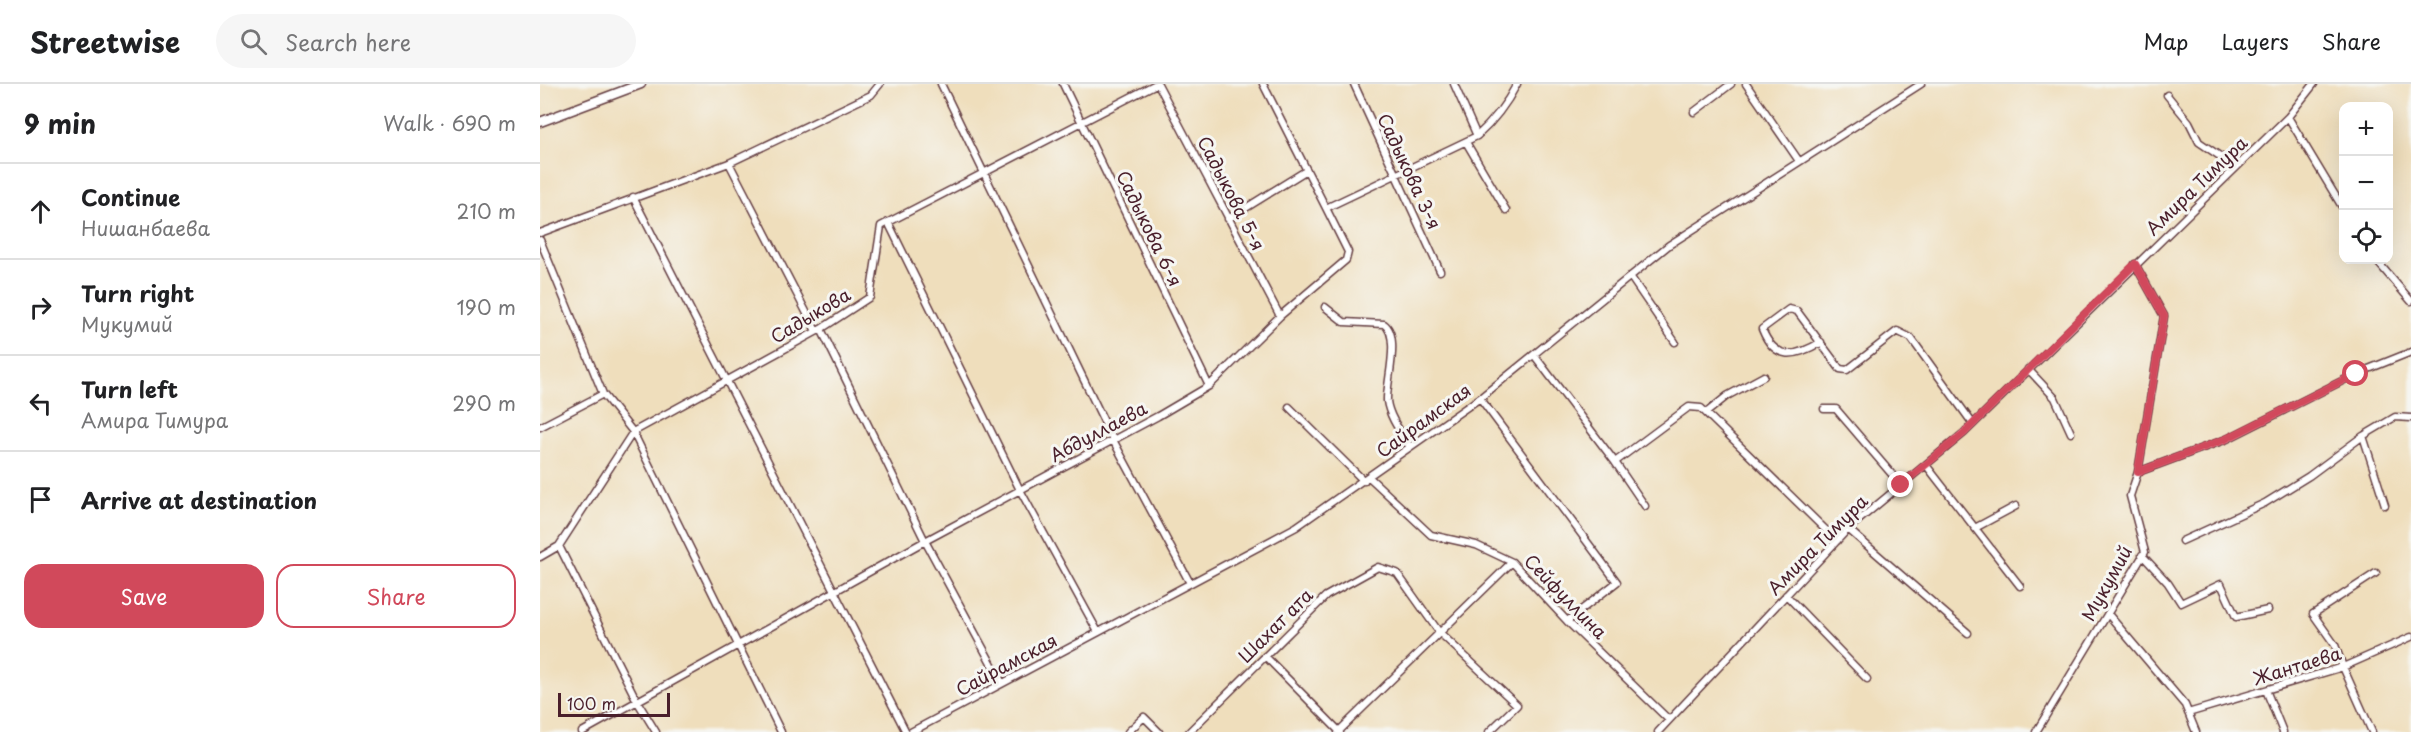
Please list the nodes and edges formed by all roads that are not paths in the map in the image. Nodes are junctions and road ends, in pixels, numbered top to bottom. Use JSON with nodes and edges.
{"nodes":[{"id":1,"x":641,"y":84,"type":"edge"},
{"id":2,"x":880,"y":84,"type":"edge"},
{"id":3,"x":941,"y":84,"type":"edge"},
{"id":4,"x":1063,"y":84,"type":"edge"},
{"id":5,"x":1157,"y":84,"type":"edge"},
{"id":6,"x":1263,"y":84,"type":"edge"},
{"id":7,"x":1354,"y":84,"type":"edge"},
{"id":8,"x":1454,"y":84,"type":"edge"},
{"id":9,"x":1517,"y":84,"type":"edge"},
{"id":10,"x":1731,"y":84,"type":"edge"},
{"id":11,"x":1746,"y":84,"type":"edge"},
{"id":12,"x":1921,"y":84,"type":"edge"},
{"id":13,"x":2313,"y":84,"type":"edge"},
{"id":14,"x":2167,"y":95,"type":"dead end"},
{"id":15,"x":1694,"y":112,"type":"dead end"},
{"id":16,"x":2288,"y":117,"type":"junction"},
{"id":17,"x":540,"y":122,"type":"edge"},
{"id":18,"x":1082,"y":123,"type":"junction"},
{"id":19,"x":1477,"y":136,"type":"junction"},
{"id":20,"x":1466,"y":142,"type":"junction"},
{"id":21,"x":1799,"y":161,"type":"junction"},
{"id":22,"x":729,"y":163,"type":"junction"},
{"id":23,"x":2236,"y":167,"type":"junction"},
{"id":24,"x":1307,"y":170,"type":"junction"},
{"id":25,"x":985,"y":172,"type":"junction"},
{"id":26,"x":1394,"y":174,"type":"junction"},
{"id":27,"x":633,"y":197,"type":"junction"},
{"id":28,"x":2339,"y":203,"type":"edge"},
{"id":29,"x":1326,"y":208,"type":"junction"},
{"id":30,"x":1506,"y":210,"type":"dead end"},
{"id":31,"x":1228,"y":219,"type":"junction"},
{"id":32,"x":888,"y":222,"type":"junction"},
{"id":33,"x":540,"y":233,"type":"edge"},
{"id":34,"x":540,"y":240,"type":"edge"},
{"id":35,"x":2135,"y":264,"type":"junction"},
{"id":36,"x":2379,"y":264,"type":"edge"},
{"id":37,"x":1440,"y":271,"type":"dead end"},
{"id":38,"x":1630,"y":276,"type":"junction"},
{"id":39,"x":2411,"y":301,"type":"edge"},
{"id":40,"x":1325,"y":307,"type":"dead end"},
{"id":41,"x":1280,"y":316,"type":"junction"},
{"id":42,"x":819,"y":330,"type":"junction"},
{"id":43,"x":1675,"y":342,"type":"dead end"},
{"id":44,"x":1821,"y":342,"type":"junction"},
{"id":45,"x":2411,"y":352,"type":"edge"},
{"id":46,"x":1534,"y":355,"type":"junction"},
{"id":47,"x":2028,"y":369,"type":"junction"},
{"id":48,"x":1764,"y":376,"type":"dead end"},
{"id":49,"x":728,"y":380,"type":"junction"},
{"id":50,"x":1209,"y":386,"type":"junction"},
{"id":51,"x":603,"y":394,"type":"junction"},
{"id":52,"x":1480,"y":398,"type":"junction"},
{"id":53,"x":1289,"y":407,"type":"dead end"},
{"id":54,"x":1824,"y":409,"type":"dead end"},
{"id":55,"x":1706,"y":413,"type":"junction"},
{"id":56,"x":2411,"y":418,"type":"edge"},
{"id":57,"x":1973,"y":424,"type":"junction"},
{"id":58,"x":540,"y":427,"type":"edge"},
{"id":59,"x":633,"y":432,"type":"junction"},
{"id":60,"x":2071,"y":433,"type":"dead end"},
{"id":61,"x":2363,"y":436,"type":"junction"},
{"id":62,"x":1113,"y":440,"type":"junction"},
{"id":63,"x":1410,"y":447,"type":"junction"},
{"id":64,"x":1615,"y":462,"type":"junction"},
{"id":65,"x":1926,"y":465,"type":"junction"},
{"id":66,"x":2138,"y":472,"type":"junction"},
{"id":67,"x":1367,"y":479,"type":"junction"},
{"id":68,"x":1901,"y":485,"type":"junction"},
{"id":69,"x":1020,"y":490,"type":"junction"},
{"id":70,"x":1645,"y":506,"type":"dead end"},
{"id":71,"x":2016,"y":506,"type":"dead end"},
{"id":72,"x":2385,"y":506,"type":"dead end"},
{"id":73,"x":1975,"y":528,"type":"junction"},
{"id":74,"x":1848,"y":529,"type":"junction"},
{"id":75,"x":925,"y":541,"type":"junction"},
{"id":76,"x":1837,"y":541,"type":"junction"},
{"id":77,"x":2182,"y":541,"type":"dead end"},
{"id":78,"x":559,"y":546,"type":"junction"},
{"id":79,"x":2142,"y":555,"type":"junction"},
{"id":80,"x":540,"y":557,"type":"edge"},
{"id":81,"x":1512,"y":561,"type":"junction"},
{"id":82,"x":2376,"y":573,"type":"dead end"},
{"id":83,"x":1190,"y":584,"type":"junction"},
{"id":84,"x":2020,"y":586,"type":"dead end"},
{"id":85,"x":833,"y":592,"type":"junction"},
{"id":86,"x":1786,"y":595,"type":"junction"},
{"id":87,"x":2268,"y":610,"type":"dead end"},
{"id":88,"x":2108,"y":614,"type":"junction"},
{"id":89,"x":1567,"y":621,"type":"junction"},
{"id":90,"x":1439,"y":632,"type":"junction"},
{"id":91,"x":1098,"y":633,"type":"junction"},
{"id":92,"x":1968,"y":633,"type":"dead end"},
{"id":93,"x":2411,"y":637,"type":"edge"},
{"id":94,"x":737,"y":646,"type":"junction"},
{"id":95,"x":1265,"y":656,"type":"junction"},
{"id":96,"x":2343,"y":667,"type":"junction"},
{"id":97,"x":1867,"y":679,"type":"dead end"},
{"id":98,"x":1002,"y":683,"type":"junction"},
{"id":99,"x":2266,"y":690,"type":"junction"},
{"id":100,"x":637,"y":701,"type":"junction"},
{"id":101,"x":2188,"y":713,"type":"junction"},
{"id":102,"x":1669,"y":720,"type":"junction"},
{"id":103,"x":582,"y":732,"type":"edge"},
{"id":104,"x":656,"y":732,"type":"edge"},
{"id":105,"x":781,"y":732,"type":"edge"},
{"id":106,"x":906,"y":732,"type":"edge"},
{"id":107,"x":911,"y":732,"type":"edge"},
{"id":108,"x":1128,"y":732,"type":"edge"},
{"id":109,"x":1159,"y":732,"type":"edge"},
{"id":110,"x":1189,"y":732,"type":"edge"},
{"id":111,"x":1339,"y":732,"type":"edge"},
{"id":112,"x":1489,"y":732,"type":"edge"},
{"id":113,"x":1658,"y":732,"type":"edge"},
{"id":114,"x":2036,"y":732,"type":"edge"},
{"id":115,"x":2196,"y":732,"type":"edge"},
{"id":116,"x":2283,"y":732,"type":"edge"},
{"id":117,"x":2372,"y":732,"type":"edge"}],
"edges":[{"from":1,"to":17,"type":"main road"},
{"from":2,"to":22,"type":"street"},
{"from":3,"to":25,"type":"street"},
{"from":4,"to":18,"type":"street","name":"Садыкова 6-я"},
{"from":5,"to":18,"type":"street"},
{"from":5,"to":31,"type":"street","name":"Садыкова 5-я"},
{"from":6,"to":24,"type":"street","name":"Абдуллаева"},
{"from":7,"to":26,"type":"street","name":"Садыкова 3-я"},
{"from":8,"to":19,"type":"street"},
{"from":9,"to":19,"type":"street"},
{"from":10,"to":15,"type":"street"},
{"from":11,"to":21,"type":"street"},
{"from":12,"to":21,"type":"street","name":"Сайрамская"},
{"from":13,"to":16,"type":"street","name":"Амира Тимура"},
{"from":14,"to":23,"type":"street"},
{"from":16,"to":23,"type":"street","name":"Амира Тимура"},
{"from":16,"to":28,"type":"street"},
{"from":18,"to":25,"type":"street"},
{"from":18,"to":50,"type":"street","name":"Садыкова 6-я"},
{"from":19,"to":20,"type":"street"},
{"from":20,"to":26,"type":"street"},
{"from":20,"to":30,"type":"street"},
{"from":21,"to":38,"type":"street","name":"Сайрамская"},
{"from":22,"to":27,"type":"street"},
{"from":22,"to":42,"type":"street"},
{"from":23,"to":35,"type":"street","name":"Амира Тимура"},
{"from":24,"to":29,"type":"street","name":"Абдуллаева"},
{"from":24,"to":31,"type":"street"},
{"from":25,"to":32,"type":"street"},
{"from":25,"to":62,"type":"street"},
{"from":26,"to":29,"type":"street"},
{"from":26,"to":37,"type":"street","name":"Садыкова 3-я"},
{"from":27,"to":33,"type":"street"},
{"from":27,"to":49,"type":"street"},
{"from":29,"to":41,"type":"street","name":"Абдуллаева"},
{"from":31,"to":41,"type":"street","name":"Садыкова 5-я"},
{"from":32,"to":42,"type":"street","name":"Садыкова"},
{"from":32,"to":69,"type":"street"},
{"from":34,"to":51,"type":"street"},
{"from":35,"to":47,"type":"street","name":"Амира Тимура"},
{"from":35,"to":66,"type":"street","name":"Мукумий"},
{"from":36,"to":39,"type":"street"},
{"from":38,"to":43,"type":"street"},
{"from":38,"to":46,"type":"street","name":"Сайрамская"},
{"from":40,"to":63,"type":"street"},
{"from":41,"to":50,"type":"street","name":"Абдуллаева"},
{"from":42,"to":49,"type":"street","name":"Садыкова"},
{"from":42,"to":75,"type":"street"},
{"from":44,"to":44,"type":"street"},
{"from":44,"to":57,"type":"street"},
{"from":45,"to":66,"type":"street"},
{"from":46,"to":52,"type":"street","name":"Сайрамская"},
{"from":46,"to":64,"type":"street"},
{"from":47,"to":57,"type":"street","name":"Амира Тимура"},
{"from":47,"to":60,"type":"street"},
{"from":48,"to":55,"type":"street"},
{"from":49,"to":59,"type":"street","name":"Садыкова"},
{"from":49,"to":85,"type":"street"},
{"from":50,"to":62,"type":"street","name":"Абдуллаева"},
{"from":51,"to":58,"type":"street"},
{"from":51,"to":59,"type":"street"},
{"from":52,"to":63,"type":"street","name":"Сайрамская"},
{"from":52,"to":89,"type":"street"},
{"from":53,"to":67,"type":"street","name":"Сейфуллина"},
{"from":54,"to":68,"type":"street"},
{"from":55,"to":64,"type":"street"},
{"from":55,"to":76,"type":"street"},
{"from":56,"to":61,"type":"street"},
{"from":57,"to":65,"type":"street","name":"Амира Тимура"},
{"from":59,"to":78,"type":"street","name":"Садыкова"},
{"from":59,"to":94,"type":"street"},
{"from":61,"to":72,"type":"street"},
{"from":61,"to":77,"type":"street"},
{"from":62,"to":69,"type":"street","name":"Абдуллаева"},
{"from":62,"to":83,"type":"street"},
{"from":63,"to":67,"type":"street","name":"Сайрамская"},
{"from":64,"to":70,"type":"street"},
{"from":65,"to":68,"type":"street","name":"Амира Тимура"},
{"from":65,"to":73,"type":"street"},
{"from":66,"to":79,"type":"street","name":"Мукумий"},
{"from":67,"to":81,"type":"street","name":"Сейфуллина"},
{"from":67,"to":83,"type":"street","name":"Сайрамская"},
{"from":68,"to":74,"type":"street","name":"Амира Тимура"},
{"from":69,"to":75,"type":"street","name":"Абдуллаева"},
{"from":69,"to":91,"type":"street"},
{"from":71,"to":73,"type":"street"},
{"from":73,"to":84,"type":"street"},
{"from":74,"to":76,"type":"street","name":"Амира Тимура"},
{"from":74,"to":92,"type":"street"},
{"from":75,"to":85,"type":"street","name":"Абдуллаева"},
{"from":75,"to":98,"type":"street"},
{"from":76,"to":86,"type":"street","name":"Амира Тимура"},
{"from":78,"to":80,"type":"street","name":"Садыкова"},
{"from":78,"to":100,"type":"street"},
{"from":79,"to":87,"type":"street"},
{"from":79,"to":88,"type":"street","name":"Мукумий"},
{"from":81,"to":89,"type":"street","name":"Сейфуллина"},
{"from":81,"to":90,"type":"street"},
{"from":82,"to":96,"type":"street"},
{"from":83,"to":91,"type":"street","name":"Сайрамская"},
{"from":85,"to":94,"type":"street","name":"Абдуллаева"},
{"from":85,"to":106,"type":"street"},
{"from":86,"to":97,"type":"street"},
{"from":86,"to":102,"type":"street","name":"Амира Тимура"},
{"from":88,"to":101,"type":"street"},
{"from":88,"to":114,"type":"street","name":"Мукумий"},
{"from":89,"to":102,"type":"street","name":"Сейфуллина"},
{"from":90,"to":95,"type":"street","name":"Шахат ата"},
{"from":90,"to":111,"type":"street"},
{"from":90,"to":112,"type":"street","name":"Шахат ата"},
{"from":91,"to":98,"type":"street","name":"Сайрамская"},
{"from":93,"to":96,"type":"street","name":"Жантаева"},
{"from":94,"to":100,"type":"street","name":"Абдуллаева"},
{"from":94,"to":105,"type":"street"},
{"from":95,"to":110,"type":"street","name":"Шахат ата"},
{"from":95,"to":111,"type":"street"},
{"from":96,"to":99,"type":"street","name":"Жантаева"},
{"from":96,"to":117,"type":"street"},
{"from":98,"to":107,"type":"street","name":"Сайрамская"},
{"from":99,"to":101,"type":"street","name":"Жантаева"},
{"from":99,"to":116,"type":"street"},
{"from":100,"to":103,"type":"street","name":"Абдуллаева"},
{"from":100,"to":104,"type":"street"},
{"from":101,"to":115,"type":"street"},
{"from":102,"to":113,"type":"street","name":"Амира Тимура"},
{"from":108,"to":109,"type":"street"}]}
